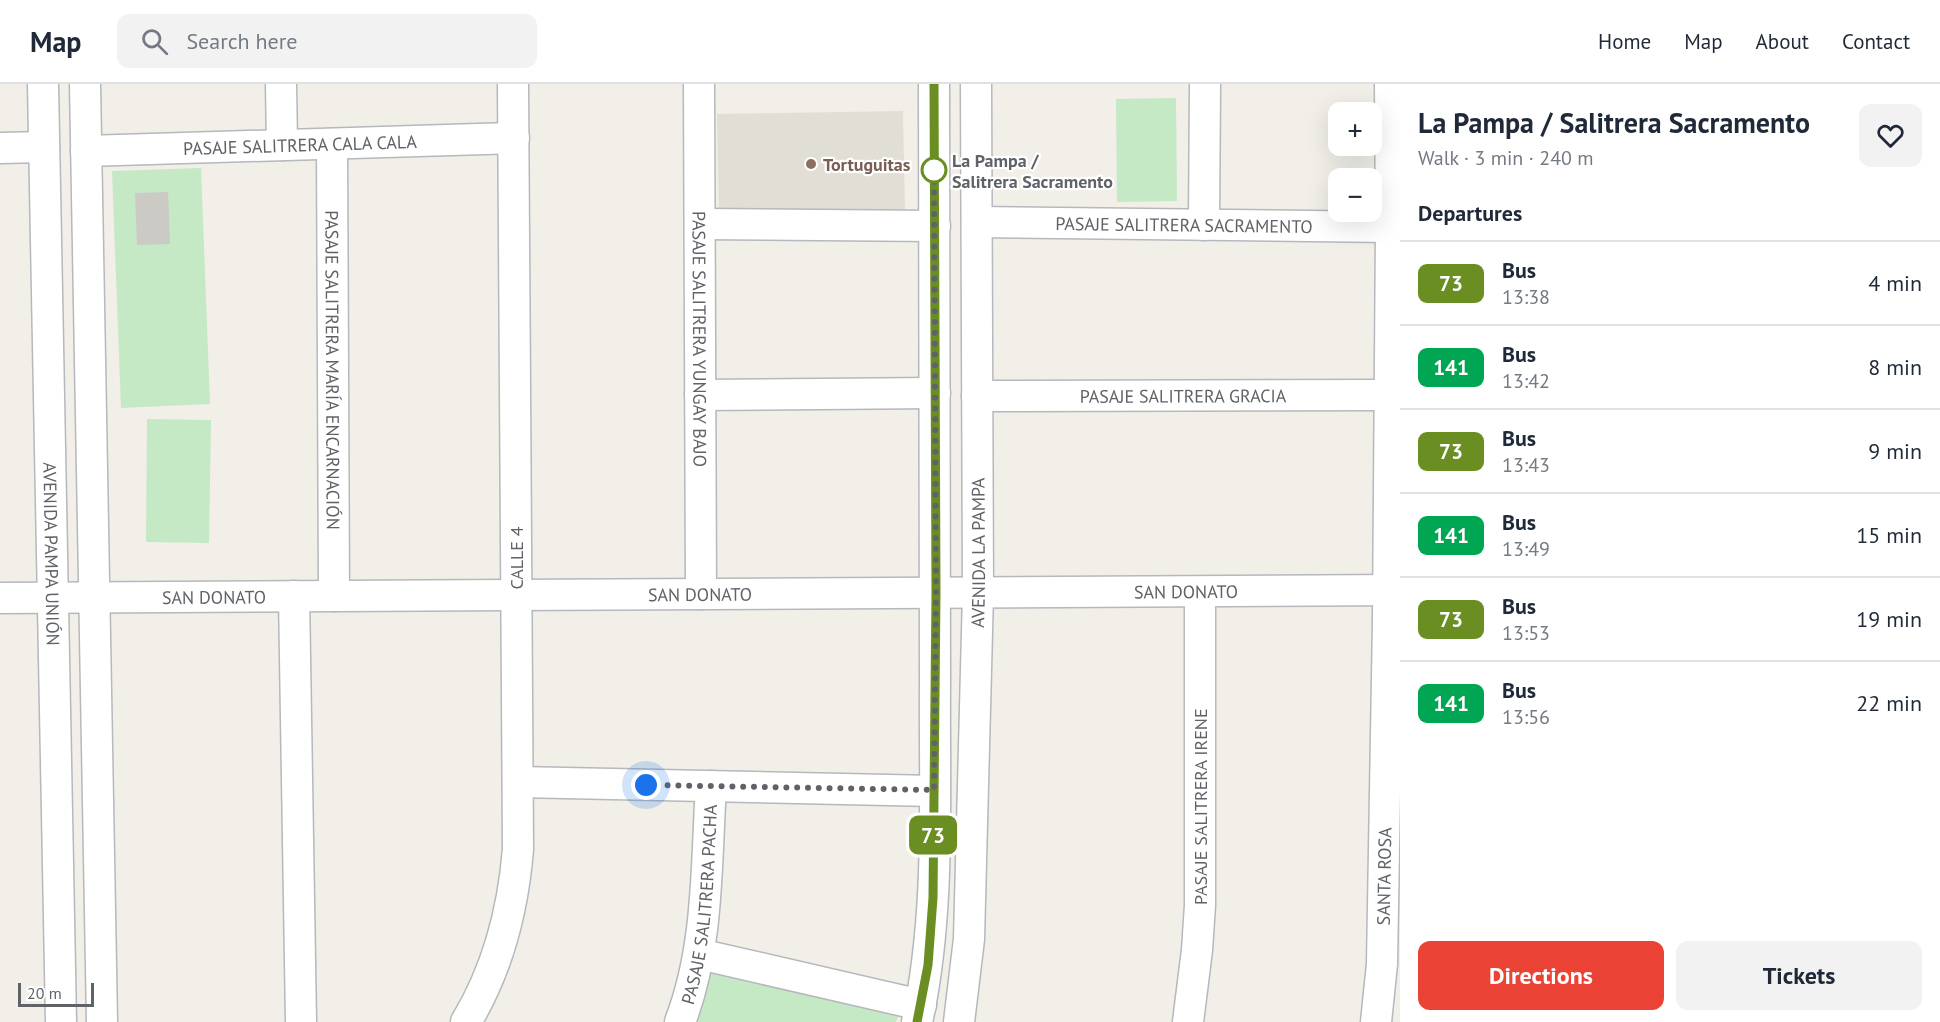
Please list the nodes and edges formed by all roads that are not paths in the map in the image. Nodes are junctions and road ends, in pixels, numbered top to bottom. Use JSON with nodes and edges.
{"nodes":[{"id":1,"x":43,"y":84,"type":"edge"},
{"id":2,"x":85,"y":84,"type":"edge"},
{"id":3,"x":281,"y":84,"type":"edge"},
{"id":4,"x":513,"y":84,"type":"edge"},
{"id":5,"x":699,"y":84,"type":"edge"},
{"id":6,"x":934,"y":84,"type":"edge"},
{"id":7,"x":976,"y":84,"type":"edge"},
{"id":8,"x":1205,"y":84,"type":"edge"},
{"id":9,"x":1393,"y":91,"type":"edge"},
{"id":10,"x":514,"y":138,"type":"junction"},
{"id":11,"x":332,"y":144,"type":"junction"},
{"id":12,"x":282,"y":145,"type":"junction"},
{"id":13,"x":44,"y":147,"type":"junction"},
{"id":14,"x":0,"y":148,"type":"edge"},
{"id":15,"x":86,"y":151,"type":"junction"},
{"id":16,"x":977,"y":222,"type":"junction"},
{"id":17,"x":700,"y":224,"type":"junction"},
{"id":18,"x":1204,"y":225,"type":"junction"},
{"id":19,"x":935,"y":226,"type":"junction"},
{"id":20,"x":1391,"y":226,"type":"junction"},
{"id":21,"x":935,"y":393,"type":"junction"},
{"id":22,"x":700,"y":394,"type":"junction"},
{"id":23,"x":1389,"y":395,"type":"junction"},
{"id":24,"x":977,"y":396,"type":"junction"},
{"id":25,"x":1394,"y":590,"type":"edge"},
{"id":26,"x":978,"y":592,"type":"junction"},
{"id":27,"x":1200,"y":592,"type":"junction"},
{"id":28,"x":936,"y":593,"type":"junction"},
{"id":29,"x":701,"y":594,"type":"junction"},
{"id":30,"x":517,"y":595,"type":"junction"},
{"id":31,"x":294,"y":596,"type":"junction"},
{"id":32,"x":334,"y":596,"type":"junction"},
{"id":33,"x":0,"y":598,"type":"edge"},
{"id":34,"x":53,"y":598,"type":"junction"},
{"id":35,"x":94,"y":598,"type":"junction"},
{"id":36,"x":518,"y":782,"type":"junction"},
{"id":37,"x":1392,"y":782,"type":"edge"},
{"id":38,"x":711,"y":786,"type":"junction"},
{"id":39,"x":934,"y":790,"type":"junction"},
{"id":40,"x":699,"y":954,"type":"junction"},
{"id":41,"x":1391,"y":964,"type":"edge"},
{"id":42,"x":919,"y":1013,"type":"edge"},
{"id":43,"x":61,"y":1022,"type":"edge"},
{"id":44,"x":102,"y":1022,"type":"edge"},
{"id":45,"x":301,"y":1022,"type":"edge"},
{"id":46,"x":466,"y":1022,"type":"edge"},
{"id":47,"x":680,"y":1022,"type":"edge"},
{"id":48,"x":959,"y":1022,"type":"edge"},
{"id":49,"x":1188,"y":1022,"type":"edge"},
{"id":50,"x":1376,"y":1022,"type":"edge"}],
"edges":[{"from":1,"to":13,"type":"street","name":"AVENIDA PAMPA UNIÓN"},
{"from":2,"to":15,"type":"street"},
{"from":3,"to":12,"type":"street"},
{"from":4,"to":10,"type":"street","name":"CALLE 4"},
{"from":5,"to":17,"type":"street","name":"PASAJE SALITRERA YUNGAY BAJO"},
{"from":6,"to":19,"type":"street"},
{"from":7,"to":16,"type":"street","name":"AVENIDA LA PAMPA"},
{"from":8,"to":18,"type":"street"},
{"from":9,"to":20,"type":"street","name":"SANTA ROSA"},
{"from":10,"to":11,"type":"street","name":"PASAJE SALITRERA CALA CALA"},
{"from":10,"to":30,"type":"street","name":"CALLE 4"},
{"from":11,"to":12,"type":"street","name":"PASAJE SALITRERA CALA CALA"},
{"from":11,"to":32,"type":"street","name":"PASAJE SALITRERA MARÍA ENCARNACIÓN"},
{"from":12,"to":15,"type":"street","name":"PASAJE SALITRERA CALA CALA"},
{"from":13,"to":14,"type":"street"},
{"from":13,"to":34,"type":"street","name":"AVENIDA PAMPA UNIÓN"},
{"from":15,"to":35,"type":"street"},
{"from":16,"to":18,"type":"street","name":"PASAJE SALITRERA SACRAMENTO"},
{"from":16,"to":24,"type":"street","name":"AVENIDA LA PAMPA"},
{"from":17,"to":19,"type":"street"},
{"from":17,"to":22,"type":"street","name":"PASAJE SALITRERA YUNGAY BAJO"},
{"from":18,"to":20,"type":"street","name":"PASAJE SALITRERA SACRAMENTO"},
{"from":19,"to":21,"type":"street"},
{"from":20,"to":23,"type":"street","name":"SANTA ROSA"},
{"from":21,"to":22,"type":"street"},
{"from":21,"to":28,"type":"street"},
{"from":22,"to":29,"type":"street","name":"PASAJE SALITRERA YUNGAY BAJO"},
{"from":23,"to":24,"type":"street","name":"PASAJE SALITRERA GRACIA"},
{"from":23,"to":25,"type":"street","name":"SANTA ROSA"},
{"from":24,"to":26,"type":"street","name":"AVENIDA LA PAMPA"},
{"from":25,"to":27,"type":"street","name":"SAN DONATO"},
{"from":25,"to":37,"type":"street","name":"SANTA ROSA"},
{"from":26,"to":27,"type":"street","name":"SAN DONATO"},
{"from":26,"to":28,"type":"street","name":"SAN DONATO"},
{"from":26,"to":48,"type":"street","name":"AVENIDA LA PAMPA"},
{"from":27,"to":49,"type":"street","name":"PASAJE SALITRERA IRENE"},
{"from":28,"to":29,"type":"street","name":"SAN DONATO"},
{"from":28,"to":39,"type":"street"},
{"from":29,"to":30,"type":"street","name":"SAN DONATO"},
{"from":30,"to":32,"type":"street","name":"SAN DONATO"},
{"from":30,"to":36,"type":"street","name":"CALLE 4"},
{"from":31,"to":32,"type":"street","name":"SAN DONATO"},
{"from":31,"to":35,"type":"street","name":"SAN DONATO"},
{"from":31,"to":45,"type":"street"},
{"from":33,"to":34,"type":"street","name":"SAN DONATO"},
{"from":34,"to":35,"type":"street","name":"SAN DONATO"},
{"from":34,"to":43,"type":"street","name":"AVENIDA PAMPA UNIÓN"},
{"from":35,"to":44,"type":"street"},
{"from":36,"to":38,"type":"street"},
{"from":36,"to":46,"type":"street","name":"CALLE 4"},
{"from":37,"to":41,"type":"street","name":"SANTA ROSA"},
{"from":38,"to":39,"type":"street"},
{"from":38,"to":40,"type":"street","name":"PASAJE SALITRERA PACHA"},
{"from":39,"to":42,"type":"street"},
{"from":40,"to":42,"type":"street"},
{"from":40,"to":47,"type":"street","name":"PASAJE SALITRERA PACHA"},
{"from":41,"to":50,"type":"street","name":"SANTA ROSA"}]}
